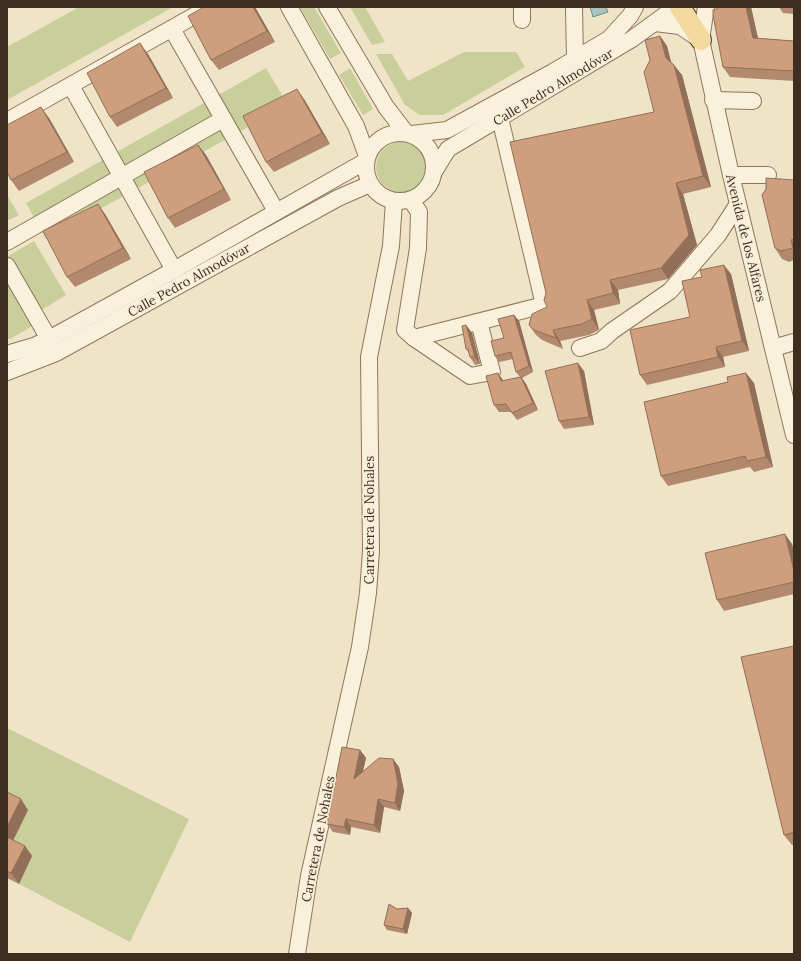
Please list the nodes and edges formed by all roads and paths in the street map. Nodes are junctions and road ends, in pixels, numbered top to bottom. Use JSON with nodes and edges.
{"nodes":[{"id":1,"x":210,"y":7,"type":"edge"},
{"id":2,"x":289,"y":7,"type":"edge"},
{"id":3,"x":327,"y":7,"type":"edge"},
{"id":4,"x":574,"y":7,"type":"edge"},
{"id":5,"x":635,"y":7,"type":"edge"},
{"id":6,"x":676,"y":7,"type":"edge"},
{"id":7,"x":680,"y":7,"type":"edge"},
{"id":8,"x":706,"y":7,"type":"edge"},
{"id":9,"x":654,"y":23,"type":"junction"},
{"id":10,"x":172,"y":29,"type":"junction"},
{"id":11,"x":701,"y":40,"type":"junction"},
{"id":12,"x":575,"y":59,"type":"junction"},
{"id":13,"x":71,"y":86,"type":"junction"},
{"id":14,"x":713,"y":100,"type":"junction"},
{"id":15,"x":753,"y":101,"type":"dead end"},
{"id":16,"x":500,"y":118,"type":"junction"},
{"id":17,"x":223,"y":119,"type":"junction"},
{"id":18,"x":7,"y":121,"type":"edge"},
{"id":19,"x":409,"y":134,"type":"junction"},
{"id":20,"x":367,"y":158,"type":"junction"},
{"id":21,"x":435,"y":170,"type":"junction"},
{"id":22,"x":731,"y":175,"type":"junction"},
{"id":23,"x":768,"y":175,"type":"dead end"},
{"id":24,"x":123,"y":177,"type":"junction"},
{"id":25,"x":370,"y":184,"type":"junction"},
{"id":26,"x":411,"y":200,"type":"junction"},
{"id":27,"x":394,"y":201,"type":"junction"},
{"id":28,"x":738,"y":204,"type":"junction"},
{"id":29,"x":276,"y":211,"type":"junction"},
{"id":30,"x":7,"y":242,"type":"edge"},
{"id":31,"x":7,"y":266,"type":"edge"},
{"id":32,"x":174,"y":270,"type":"junction"},
{"id":33,"x":479,"y":322,"type":"junction"},
{"id":34,"x":414,"y":338,"type":"junction"},
{"id":35,"x":49,"y":339,"type":"junction"},
{"id":36,"x":794,"y":342,"type":"edge"},
{"id":37,"x":580,"y":348,"type":"dead end"},
{"id":38,"x":773,"y":348,"type":"junction"},
{"id":39,"x":7,"y":354,"type":"edge"},
{"id":40,"x":7,"y":372,"type":"edge"},
{"id":41,"x":794,"y":435,"type":"edge"},
{"id":42,"x":297,"y":954,"type":"edge"}],
"edges":[{"from":1,"to":10,"type":"street"},
{"from":2,"to":20,"type":"street"},
{"from":3,"to":19,"type":"street"},
{"from":4,"to":12,"type":"street"},
{"from":5,"to":12,"type":"street","name":"Calle Pedro Almodóvar"},
{"from":6,"to":9,"type":"street","name":"Calle Pedro Almodóvar"},
{"from":7,"to":11,"type":"main road"},
{"from":8,"to":11,"type":"street","name":"Avenida de los Alfares"},
{"from":9,"to":11,"type":"street"},
{"from":9,"to":16,"type":"street","name":"Calle Pedro Almodóvar"},
{"from":10,"to":13,"type":"street"},
{"from":10,"to":17,"type":"street"},
{"from":11,"to":14,"type":"street","name":"Avenida de los Alfares"},
{"from":12,"to":19,"type":"street","name":"Calle Pedro Almodóvar"},
{"from":13,"to":18,"type":"street"},
{"from":13,"to":24,"type":"street"},
{"from":14,"to":15,"type":"street"},
{"from":14,"to":22,"type":"street","name":"Avenida de los Alfares"},
{"from":16,"to":21,"type":"street","name":"Calle Pedro Almodóvar"},
{"from":16,"to":33,"type":"street"},
{"from":17,"to":24,"type":"street"},
{"from":17,"to":29,"type":"street"},
{"from":19,"to":20,"type":"street"},
{"from":19,"to":21,"type":"street"},
{"from":20,"to":25,"type":"street"},
{"from":20,"to":29,"type":"street","name":"Calle Pedro Almodóvar"},
{"from":21,"to":26,"type":"street"},
{"from":22,"to":23,"type":"street"},
{"from":22,"to":28,"type":"street","name":"Avenida de los Alfares"},
{"from":24,"to":30,"type":"street"},
{"from":24,"to":32,"type":"street"},
{"from":25,"to":27,"type":"street"},
{"from":25,"to":40,"type":"street","name":"Calle Pedro Almodóvar"},
{"from":26,"to":27,"type":"street"},
{"from":26,"to":34,"type":"street"},
{"from":27,"to":42,"type":"street","name":"Carretera de Nohales"},
{"from":28,"to":37,"type":"street"},
{"from":28,"to":38,"type":"street","name":"Avenida de los Alfares"},
{"from":29,"to":32,"type":"street","name":"Calle Pedro Almodóvar"},
{"from":31,"to":35,"type":"street"},
{"from":32,"to":35,"type":"street","name":"Calle Pedro Almodóvar"},
{"from":33,"to":34,"type":"street"},
{"from":33,"to":34,"type":"street"},
{"from":35,"to":39,"type":"street","name":"Calle Pedro Almodóvar"},
{"from":36,"to":38,"type":"street"},
{"from":38,"to":41,"type":"street","name":"Avenida de los Alfares"}]}
